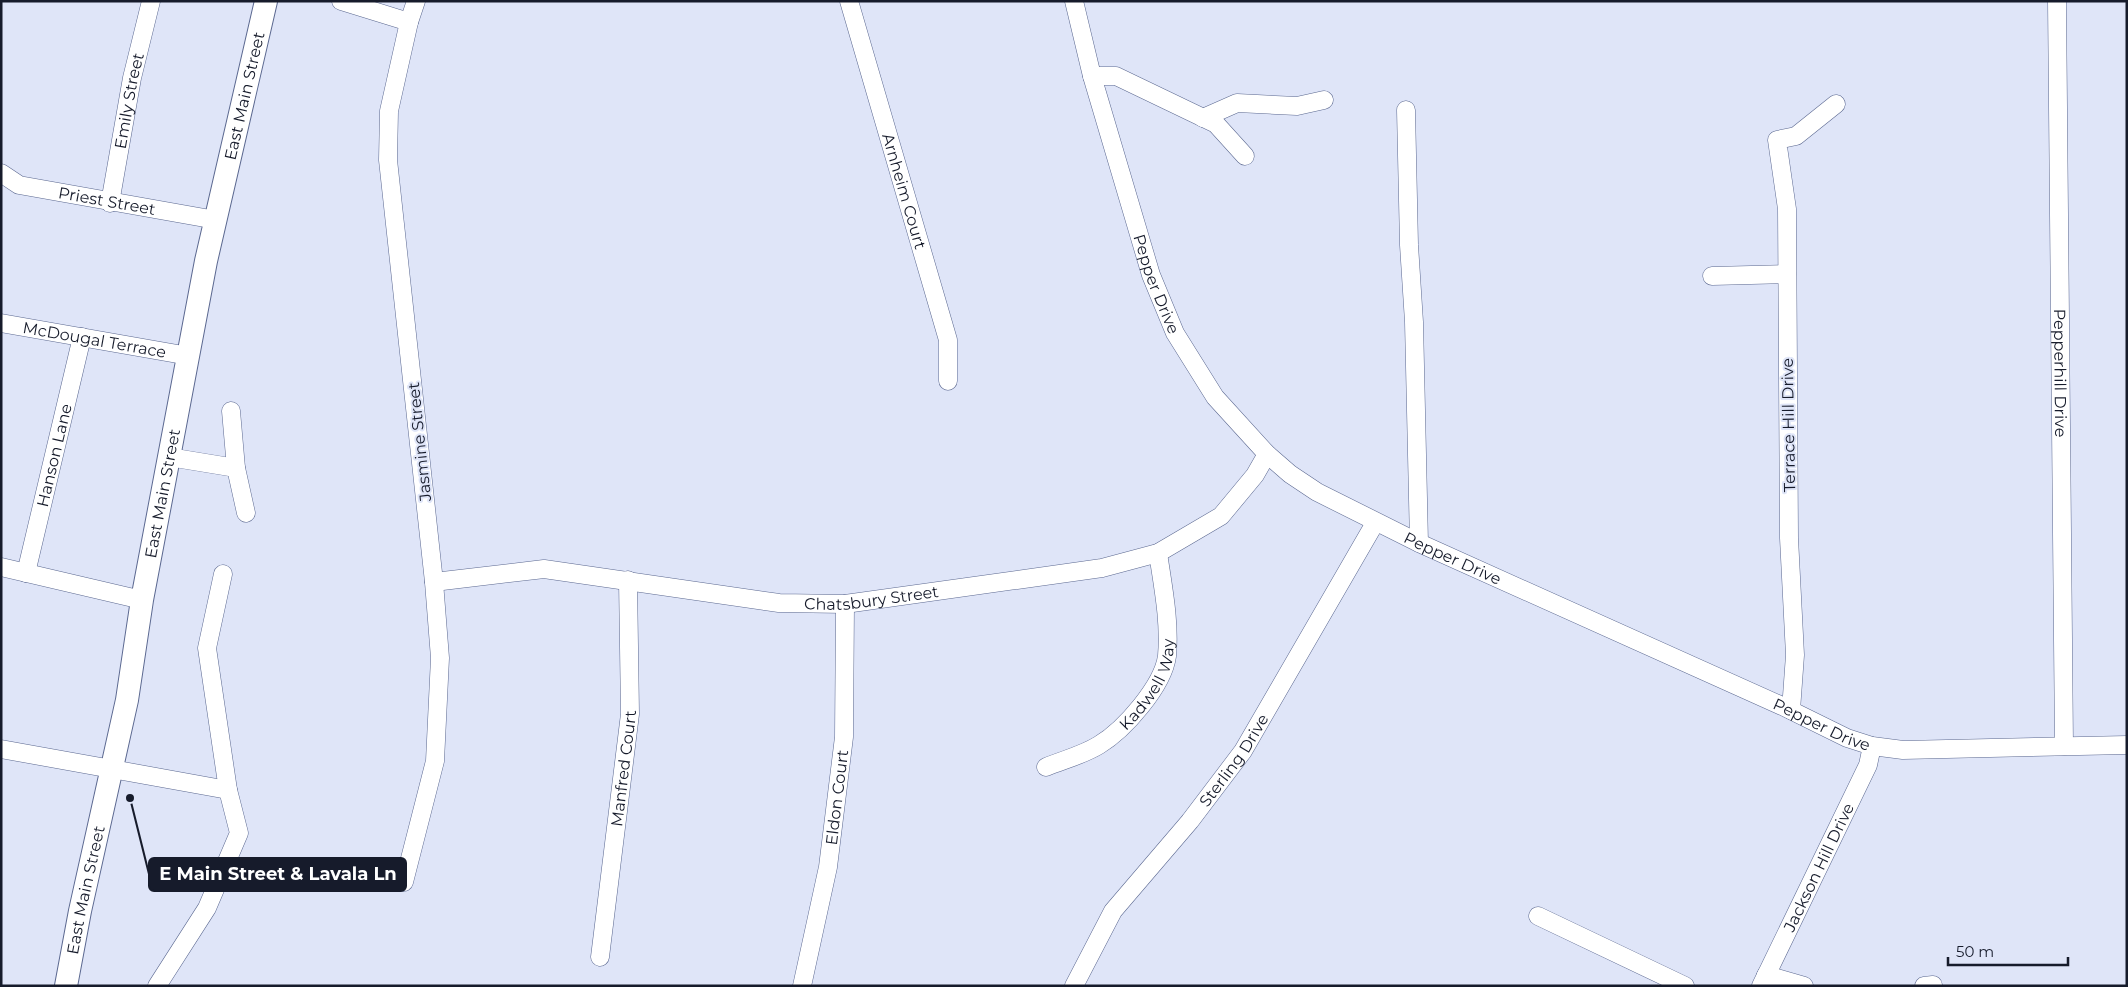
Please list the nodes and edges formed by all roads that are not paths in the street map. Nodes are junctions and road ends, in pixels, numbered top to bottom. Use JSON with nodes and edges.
{"nodes":[{"id":1,"x":151,"y":1,"type":"edge"},
{"id":2,"x":266,"y":1,"type":"edge"},
{"id":3,"x":341,"y":1,"type":"edge"},
{"id":4,"x":416,"y":1,"type":"edge"},
{"id":5,"x":849,"y":1,"type":"edge"},
{"id":6,"x":1074,"y":1,"type":"edge"},
{"id":7,"x":2057,"y":1,"type":"edge"},
{"id":8,"x":409,"y":22,"type":"junction"},
{"id":9,"x":1092,"y":76,"type":"junction"},
{"id":10,"x":1324,"y":100,"type":"dead end"},
{"id":11,"x":1836,"y":104,"type":"dead end"},
{"id":12,"x":1406,"y":110,"type":"dead end"},
{"id":13,"x":1203,"y":118,"type":"junction"},
{"id":14,"x":1245,"y":156,"type":"dead end"},
{"id":15,"x":1,"y":173,"type":"edge"},
{"id":16,"x":110,"y":202,"type":"junction"},
{"id":17,"x":216,"y":220,"type":"junction"},
{"id":18,"x":1787,"y":274,"type":"junction"},
{"id":19,"x":1712,"y":276,"type":"dead end"},
{"id":20,"x":1,"y":323,"type":"edge"},
{"id":21,"x":82,"y":337,"type":"junction"},
{"id":22,"x":189,"y":356,"type":"junction"},
{"id":23,"x":948,"y":381,"type":"dead end"},
{"id":24,"x":231,"y":411,"type":"dead end"},
{"id":25,"x":1267,"y":454,"type":"junction"},
{"id":26,"x":169,"y":457,"type":"junction"},
{"id":27,"x":236,"y":468,"type":"junction"},
{"id":28,"x":246,"y":513,"type":"dead end"},
{"id":29,"x":1375,"y":523,"type":"junction"},
{"id":30,"x":1419,"y":543,"type":"junction"},
{"id":31,"x":1158,"y":553,"type":"junction"},
{"id":32,"x":1,"y":567,"type":"edge"},
{"id":33,"x":26,"y":573,"type":"junction"},
{"id":34,"x":223,"y":574,"type":"dead end"},
{"id":35,"x":628,"y":580,"type":"junction"},
{"id":36,"x":434,"y":582,"type":"junction"},
{"id":37,"x":142,"y":600,"type":"junction"},
{"id":38,"x":845,"y":604,"type":"junction"},
{"id":39,"x":1791,"y":710,"type":"junction"},
{"id":40,"x":2127,"y":745,"type":"edge"},
{"id":41,"x":1872,"y":746,"type":"junction"},
{"id":42,"x":2064,"y":746,"type":"junction"},
{"id":43,"x":1,"y":749,"type":"edge"},
{"id":44,"x":1046,"y":767,"type":"dead end"},
{"id":45,"x":111,"y":768,"type":"junction"},
{"id":46,"x":228,"y":790,"type":"junction"},
{"id":47,"x":404,"y":882,"type":"dead end"},
{"id":48,"x":1538,"y":916,"type":"dead end"},
{"id":49,"x":600,"y":957,"type":"dead end"},
{"id":50,"x":1764,"y":980,"type":"edge"},
{"id":51,"x":66,"y":986,"type":"edge"},
{"id":52,"x":157,"y":986,"type":"edge"},
{"id":53,"x":802,"y":986,"type":"edge"},
{"id":54,"x":1074,"y":986,"type":"edge"},
{"id":55,"x":1685,"y":986,"type":"edge"},
{"id":56,"x":1804,"y":986,"type":"edge"},
{"id":57,"x":1924,"y":986,"type":"edge"},
{"id":58,"x":1933,"y":986,"type":"edge"}],
"edges":[{"from":1,"to":16,"type":"street","name":"Emily Street"},
{"from":2,"to":17,"type":"main road","name":"East Main Street"},
{"from":3,"to":8,"type":"street"},
{"from":4,"to":8,"type":"street","name":"Jasmine Street"},
{"from":5,"to":23,"type":"street","name":"Arnheim Court"},
{"from":6,"to":9,"type":"street","name":"Pepper Drive"},
{"from":7,"to":42,"type":"street","name":"Pepperhill Drive"},
{"from":8,"to":36,"type":"street","name":"Jasmine Street"},
{"from":9,"to":13,"type":"street"},
{"from":9,"to":25,"type":"street","name":"Pepper Drive"},
{"from":10,"to":13,"type":"street"},
{"from":11,"to":18,"type":"street","name":"Terrace Hill Drive"},
{"from":12,"to":30,"type":"street"},
{"from":13,"to":14,"type":"street"},
{"from":15,"to":16,"type":"street","name":"Priest Street"},
{"from":16,"to":17,"type":"street","name":"Priest Street"},
{"from":17,"to":22,"type":"main road","name":"East Main Street"},
{"from":18,"to":19,"type":"street"},
{"from":18,"to":39,"type":"street","name":"Terrace Hill Drive"},
{"from":20,"to":21,"type":"street","name":"McDougal Terrace"},
{"from":21,"to":22,"type":"street","name":"McDougal Terrace"},
{"from":21,"to":33,"type":"street","name":"Hanson Lane"},
{"from":22,"to":26,"type":"main road","name":"East Main Street"},
{"from":24,"to":27,"type":"street"},
{"from":25,"to":29,"type":"street","name":"Pepper Drive"},
{"from":25,"to":31,"type":"street","name":"Chatsbury Street"},
{"from":26,"to":27,"type":"street"},
{"from":26,"to":37,"type":"main road","name":"East Main Street"},
{"from":27,"to":28,"type":"street"},
{"from":29,"to":30,"type":"street","name":"Pepper Drive"},
{"from":29,"to":54,"type":"street","name":"Sterling Drive"},
{"from":30,"to":39,"type":"street","name":"Pepper Drive"},
{"from":31,"to":38,"type":"street","name":"Chatsbury Street"},
{"from":31,"to":44,"type":"street","name":"Kadwell Way"},
{"from":32,"to":33,"type":"street"},
{"from":33,"to":37,"type":"street"},
{"from":34,"to":46,"type":"street"},
{"from":35,"to":36,"type":"street","name":"Chatsbury Street"},
{"from":35,"to":38,"type":"street","name":"Chatsbury Street"},
{"from":35,"to":49,"type":"street","name":"Manfred Court"},
{"from":36,"to":47,"type":"street","name":"Jasmine Street"},
{"from":37,"to":45,"type":"main road","name":"East Main Street"},
{"from":38,"to":53,"type":"street","name":"Eldon Court"},
{"from":39,"to":41,"type":"street","name":"Pepper Drive"},
{"from":40,"to":42,"type":"street","name":"Pepper Drive"},
{"from":41,"to":42,"type":"street","name":"Pepper Drive"},
{"from":41,"to":50,"type":"street","name":"Jackson Hill Drive"},
{"from":43,"to":45,"type":"street"},
{"from":45,"to":46,"type":"street"},
{"from":45,"to":51,"type":"main road","name":"East Main Street"},
{"from":46,"to":52,"type":"street"},
{"from":48,"to":55,"type":"street"},
{"from":50,"to":56,"type":"street"},
{"from":57,"to":58,"type":"street"}]}
